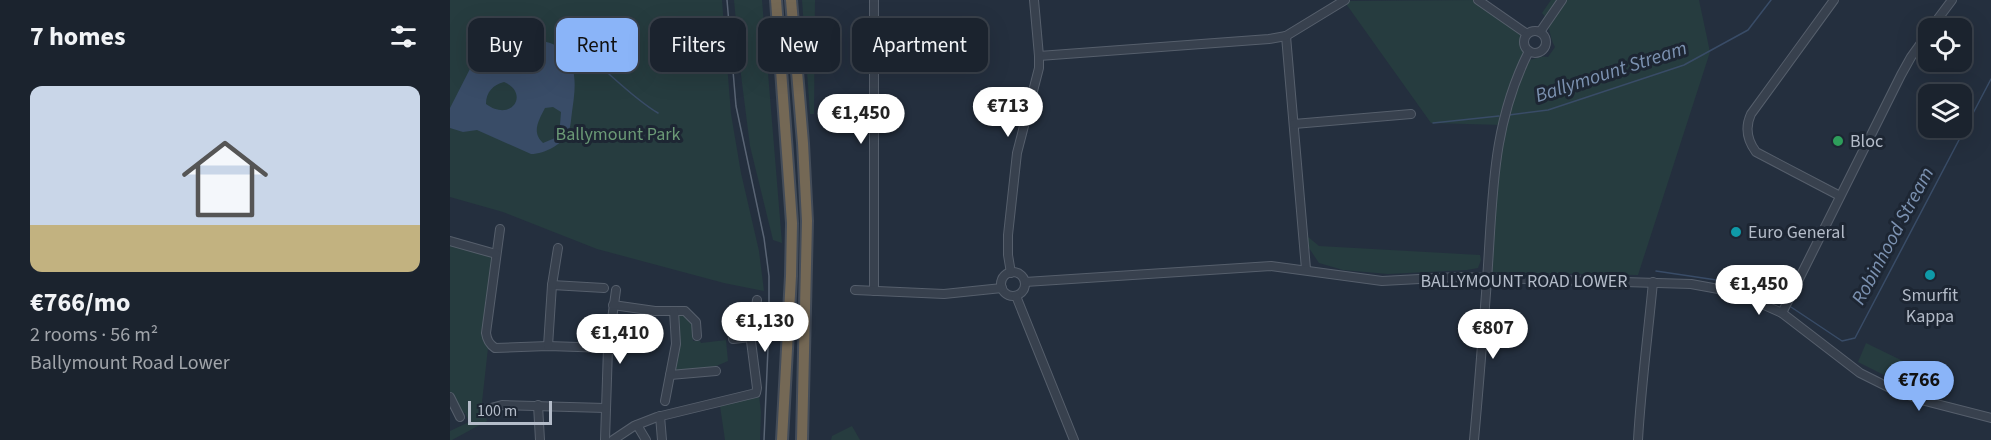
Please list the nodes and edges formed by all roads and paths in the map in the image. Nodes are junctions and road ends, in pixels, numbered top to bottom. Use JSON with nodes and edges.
{"nodes":[{"id":1,"x":771,"y":0,"type":"edge"},
{"id":2,"x":776,"y":0,"type":"edge"},
{"id":3,"x":792,"y":0,"type":"edge"},
{"id":4,"x":874,"y":0,"type":"edge"},
{"id":5,"x":1034,"y":0,"type":"edge"},
{"id":6,"x":1345,"y":0,"type":"edge"},
{"id":7,"x":1478,"y":0,"type":"edge"},
{"id":8,"x":1562,"y":0,"type":"edge"},
{"id":9,"x":1834,"y":0,"type":"edge"},
{"id":10,"x":1952,"y":0,"type":"edge"},
{"id":11,"x":776,"y":18,"type":"edge"},
{"id":12,"x":777,"y":18,"type":"edge"},
{"id":13,"x":1939,"y":18,"type":"edge"},
{"id":14,"x":1540,"y":32,"type":"junction"},
{"id":15,"x":1527,"y":34,"type":"junction"},
{"id":16,"x":1286,"y":36,"type":"junction"},
{"id":17,"x":1918,"y":47,"type":"edge"},
{"id":18,"x":1529,"y":51,"type":"junction"},
{"id":19,"x":1039,"y":56,"type":"junction"},
{"id":20,"x":781,"y":72,"type":"edge"},
{"id":21,"x":1411,"y":114,"type":"dead end"},
{"id":22,"x":1294,"y":124,"type":"junction"},
{"id":23,"x":1840,"y":196,"type":"junction"},
{"id":24,"x":500,"y":229,"type":"dead end"},
{"id":25,"x":450,"y":241,"type":"edge"},
{"id":26,"x":558,"y":248,"type":"dead end"},
{"id":27,"x":496,"y":254,"type":"junction"},
{"id":28,"x":1306,"y":269,"type":"junction"},
{"id":29,"x":1011,"y":273,"type":"junction"},
{"id":30,"x":1487,"y":279,"type":"junction"},
{"id":31,"x":1025,"y":282,"type":"junction"},
{"id":32,"x":1653,"y":282,"type":"junction"},
{"id":33,"x":552,"y":285,"type":"junction"},
{"id":34,"x":604,"y":288,"type":"dead end"},
{"id":35,"x":1002,"y":288,"type":"junction"},
{"id":36,"x":616,"y":290,"type":"dead end"},
{"id":37,"x":855,"y":290,"type":"dead end"},
{"id":38,"x":874,"y":291,"type":"junction"},
{"id":39,"x":1016,"y":296,"type":"junction"},
{"id":40,"x":757,"y":300,"type":"dead end"},
{"id":41,"x":613,"y":305,"type":"junction"},
{"id":42,"x":674,"y":311,"type":"junction"},
{"id":43,"x":1782,"y":313,"type":"junction"},
{"id":44,"x":697,"y":336,"type":"dead end"},
{"id":45,"x":751,"y":337,"type":"junction"},
{"id":46,"x":733,"y":339,"type":"dead end"},
{"id":47,"x":548,"y":346,"type":"junction"},
{"id":48,"x":608,"y":348,"type":"junction"},
{"id":49,"x":716,"y":371,"type":"dead end"},
{"id":50,"x":670,"y":375,"type":"junction"},
{"id":51,"x":450,"y":397,"type":"edge"},
{"id":52,"x":665,"y":401,"type":"dead end"},
{"id":53,"x":538,"y":405,"type":"junction"},
{"id":54,"x":491,"y":408,"type":"dead end"},
{"id":55,"x":605,"y":408,"type":"junction"},
{"id":56,"x":660,"y":416,"type":"junction"},
{"id":57,"x":460,"y":417,"type":"dead end"},
{"id":58,"x":1991,"y":418,"type":"edge"},
{"id":59,"x":637,"y":425,"type":"junction"},
{"id":60,"x":540,"y":440,"type":"edge"},
{"id":61,"x":605,"y":440,"type":"edge"},
{"id":62,"x":613,"y":440,"type":"edge"},
{"id":63,"x":646,"y":440,"type":"edge"},
{"id":64,"x":662,"y":440,"type":"edge"},
{"id":65,"x":782,"y":440,"type":"edge"},
{"id":66,"x":802,"y":440,"type":"edge"},
{"id":67,"x":1074,"y":440,"type":"edge"},
{"id":68,"x":1474,"y":440,"type":"edge"},
{"id":69,"x":1638,"y":440,"type":"edge"}],
"edges":[{"from":1,"to":11,"type":"highway"},
{"from":2,"to":12,"type":"highway"},
{"from":3,"to":66,"type":"highway"},
{"from":4,"to":38,"type":"street"},
{"from":5,"to":19,"type":"street"},
{"from":6,"to":16,"type":"street"},
{"from":7,"to":15,"type":"street"},
{"from":8,"to":14,"type":"street"},
{"from":9,"to":23,"type":"street"},
{"from":10,"to":13,"type":"street"},
{"from":14,"to":15,"type":"street"},
{"from":14,"to":18,"type":"street"},
{"from":15,"to":18,"type":"street"},
{"from":16,"to":19,"type":"street"},
{"from":16,"to":22,"type":"street"},
{"from":17,"to":23,"type":"street"},
{"from":18,"to":30,"type":"street"},
{"from":19,"to":29,"type":"street"},
{"from":20,"to":65,"type":"highway"},
{"from":21,"to":22,"type":"street"},
{"from":22,"to":28,"type":"street"},
{"from":23,"to":43,"type":"street"},
{"from":24,"to":27,"type":"street"},
{"from":25,"to":27,"type":"street"},
{"from":26,"to":33,"type":"street"},
{"from":27,"to":47,"type":"street"},
{"from":28,"to":30,"type":"street","name":"BALLYMOUNT ROAD LOWER"},
{"from":28,"to":31,"type":"street","name":"BALLYMOUNT ROAD LOWER"},
{"from":29,"to":31,"type":"street"},
{"from":29,"to":35,"type":"street"},
{"from":30,"to":32,"type":"street","name":"BALLYMOUNT ROAD LOWER"},
{"from":30,"to":68,"type":"street"},
{"from":31,"to":39,"type":"street"},
{"from":32,"to":43,"type":"street","name":"BALLYMOUNT ROAD LOWER"},
{"from":32,"to":69,"type":"street"},
{"from":33,"to":34,"type":"street"},
{"from":33,"to":47,"type":"street"},
{"from":35,"to":38,"type":"street"},
{"from":35,"to":39,"type":"street"},
{"from":36,"to":41,"type":"street"},
{"from":37,"to":38,"type":"street"},
{"from":39,"to":67,"type":"street"},
{"from":40,"to":45,"type":"street"},
{"from":41,"to":42,"type":"street"},
{"from":41,"to":48,"type":"street"},
{"from":42,"to":44,"type":"street"},
{"from":42,"to":50,"type":"street"},
{"from":43,"to":58,"type":"street","name":"BALLYMOUNT ROAD LOWER"},
{"from":45,"to":46,"type":"street"},
{"from":45,"to":56,"type":"street"},
{"from":47,"to":48,"type":"street"},
{"from":48,"to":55,"type":"street"},
{"from":49,"to":50,"type":"street"},
{"from":50,"to":52,"type":"street"},
{"from":51,"to":57,"type":"street"},
{"from":53,"to":54,"type":"street"},
{"from":53,"to":55,"type":"street"},
{"from":53,"to":60,"type":"street"},
{"from":55,"to":61,"type":"street"},
{"from":56,"to":59,"type":"street"},
{"from":56,"to":64,"type":"street"},
{"from":59,"to":62,"type":"street"},
{"from":59,"to":63,"type":"street"}]}
